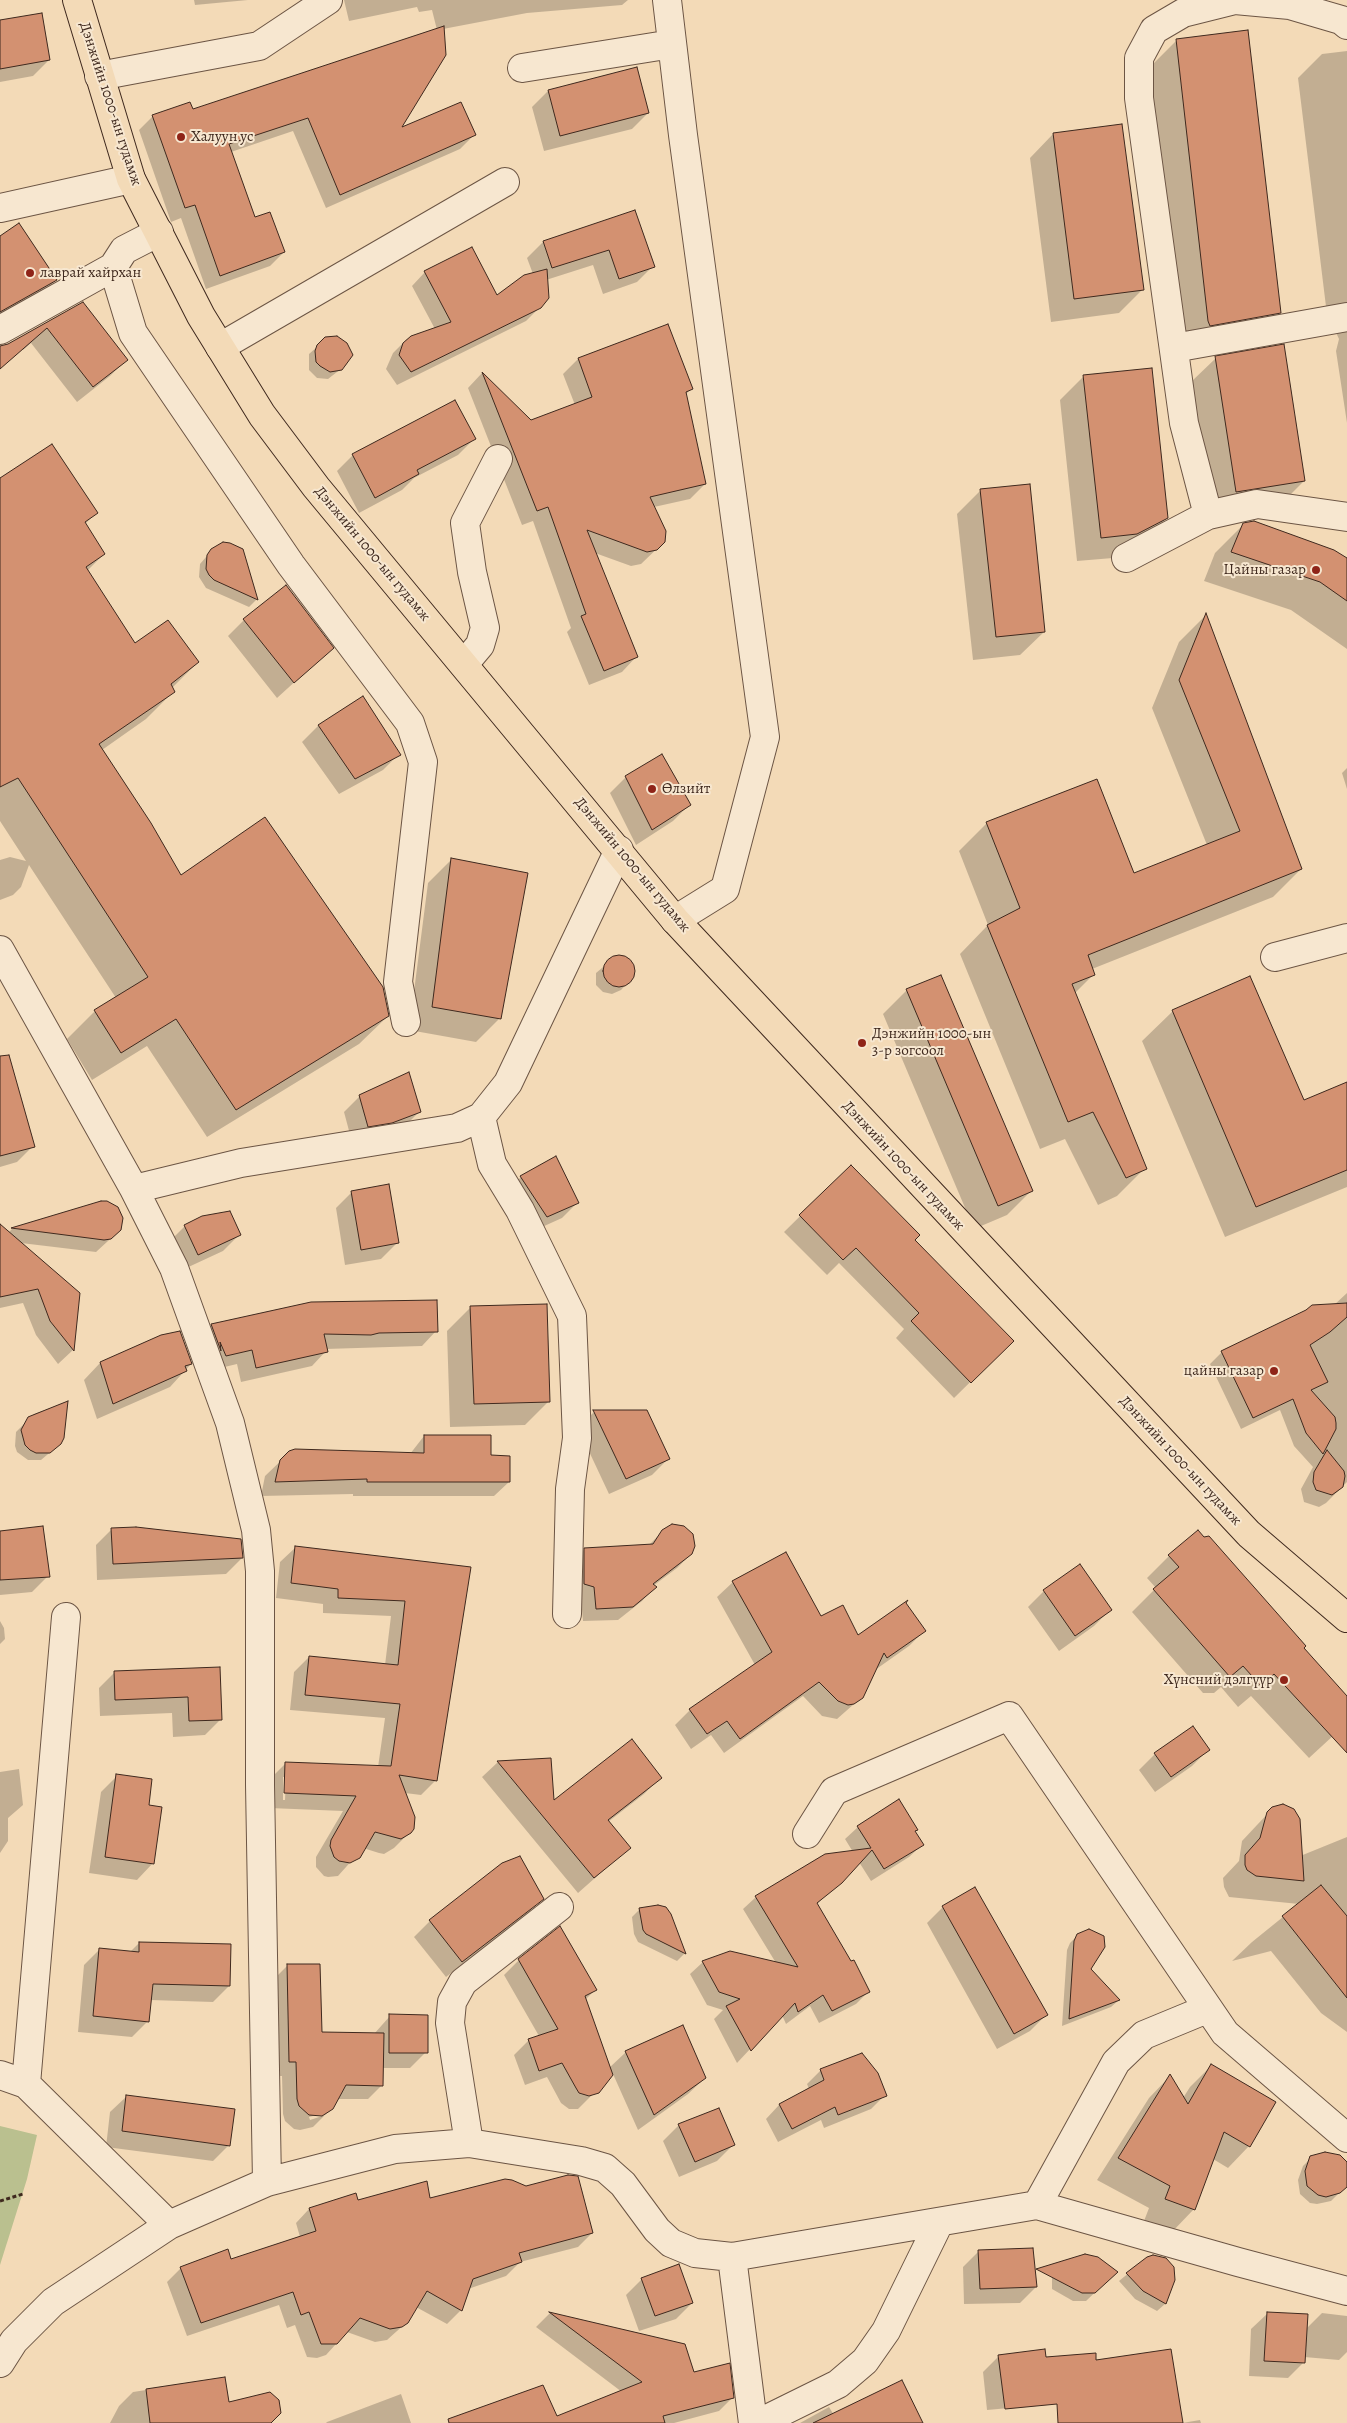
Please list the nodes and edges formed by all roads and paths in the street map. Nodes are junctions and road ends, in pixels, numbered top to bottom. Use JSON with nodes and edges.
{"nodes":[{"id":1,"x":77,"y":0,"type":"edge"},
{"id":2,"x":328,"y":0,"type":"edge"},
{"id":3,"x":667,"y":0,"type":"edge"},
{"id":4,"x":1347,"y":25,"type":"edge"},
{"id":5,"x":672,"y":44,"type":"junction"},
{"id":6,"x":522,"y":68,"type":"dead end"},
{"id":7,"x":99,"y":76,"type":"junction"},
{"id":8,"x":131,"y":179,"type":"junction"},
{"id":9,"x":505,"y":182,"type":"dead end"},
{"id":10,"x":0,"y":208,"type":"edge"},
{"id":11,"x":158,"y":232,"type":"junction"},
{"id":12,"x":113,"y":267,"type":"junction"},
{"id":13,"x":1347,"y":317,"type":"edge"},
{"id":14,"x":0,"y":330,"type":"edge"},
{"id":15,"x":220,"y":347,"type":"junction"},
{"id":16,"x":1174,"y":348,"type":"junction"},
{"id":17,"x":498,"y":459,"type":"dead end"},
{"id":18,"x":1208,"y":515,"type":"junction"},
{"id":19,"x":1347,"y":517,"type":"edge"},
{"id":20,"x":1126,"y":558,"type":"dead end"},
{"id":21,"x":464,"y":664,"type":"junction"},
{"id":22,"x":619,"y":850,"type":"junction"},
{"id":23,"x":675,"y":920,"type":"junction"},
{"id":24,"x":1347,"y":938,"type":"edge"},
{"id":25,"x":0,"y":950,"type":"edge"},
{"id":26,"x":1275,"y":957,"type":"dead end"},
{"id":27,"x":406,"y":1022,"type":"dead end"},
{"id":28,"x":481,"y":1116,"type":"junction"},
{"id":29,"x":134,"y":1189,"type":"junction"},
{"id":30,"x":567,"y":1614,"type":"dead end"},
{"id":31,"x":66,"y":1617,"type":"dead end"},
{"id":32,"x":1347,"y":1618,"type":"edge"},
{"id":33,"x":807,"y":1834,"type":"dead end"},
{"id":34,"x":559,"y":1907,"type":"dead end"},
{"id":35,"x":1208,"y":2008,"type":"junction"},
{"id":36,"x":0,"y":2075,"type":"edge"},
{"id":37,"x":26,"y":2084,"type":"junction"},
{"id":38,"x":1347,"y":2138,"type":"edge"},
{"id":39,"x":469,"y":2143,"type":"junction"},
{"id":40,"x":266,"y":2182,"type":"junction"},
{"id":41,"x":23,"y":2194,"type":"dead end"},
{"id":42,"x":0,"y":2201,"type":"edge"},
{"id":43,"x":1037,"y":2206,"type":"junction"},
{"id":44,"x":939,"y":2223,"type":"junction"},
{"id":45,"x":169,"y":2225,"type":"junction"},
{"id":46,"x":732,"y":2257,"type":"junction"},
{"id":47,"x":1347,"y":2291,"type":"edge"},
{"id":48,"x":0,"y":2363,"type":"edge"},
{"id":49,"x":753,"y":2423,"type":"edge"},
{"id":50,"x":759,"y":2423,"type":"edge"}],
"edges":[{"from":1,"to":7,"type":"main road","name":"Дэнжийн 1000-ын гудамж"},
{"from":2,"to":7,"type":"street"},
{"from":3,"to":5,"type":"street"},
{"from":4,"to":16,"type":"street"},
{"from":5,"to":6,"type":"street"},
{"from":5,"to":23,"type":"street"},
{"from":7,"to":8,"type":"main road","name":"Дэнжийн 1000-ын гудамж"},
{"from":8,"to":10,"type":"street"},
{"from":8,"to":11,"type":"main road","name":"Дэнжийн 1000-ын гудамж"},
{"from":9,"to":15,"type":"street"},
{"from":11,"to":12,"type":"street"},
{"from":11,"to":15,"type":"main road","name":"Дэнжийн 1000-ын гудамж"},
{"from":12,"to":14,"type":"street"},
{"from":12,"to":27,"type":"street"},
{"from":13,"to":16,"type":"street"},
{"from":15,"to":21,"type":"main road","name":"Дэнжийн 1000-ын гудамж"},
{"from":16,"to":18,"type":"street"},
{"from":17,"to":21,"type":"street"},
{"from":18,"to":19,"type":"street"},
{"from":18,"to":20,"type":"street"},
{"from":21,"to":22,"type":"main road","name":"Дэнжийн 1000-ын гудамж"},
{"from":22,"to":23,"type":"main road","name":"Дэнжийн 1000-ын гудамж"},
{"from":22,"to":28,"type":"street"},
{"from":23,"to":32,"type":"main road","name":"Дэнжийн 1000-ын гудамж"},
{"from":24,"to":26,"type":"street"},
{"from":25,"to":29,"type":"street"},
{"from":28,"to":29,"type":"street"},
{"from":28,"to":30,"type":"street"},
{"from":29,"to":40,"type":"street"},
{"from":31,"to":37,"type":"street"},
{"from":33,"to":35,"type":"street"},
{"from":34,"to":39,"type":"street"},
{"from":35,"to":38,"type":"street"},
{"from":35,"to":43,"type":"street"},
{"from":36,"to":37,"type":"street"},
{"from":37,"to":45,"type":"street"},
{"from":39,"to":40,"type":"street"},
{"from":39,"to":46,"type":"street"},
{"from":40,"to":45,"type":"street"},
{"from":41,"to":42,"type":"path"},
{"from":43,"to":44,"type":"street"},
{"from":43,"to":47,"type":"street"},
{"from":44,"to":46,"type":"street"},
{"from":44,"to":50,"type":"street"},
{"from":45,"to":48,"type":"street"},
{"from":46,"to":49,"type":"street"}]}
